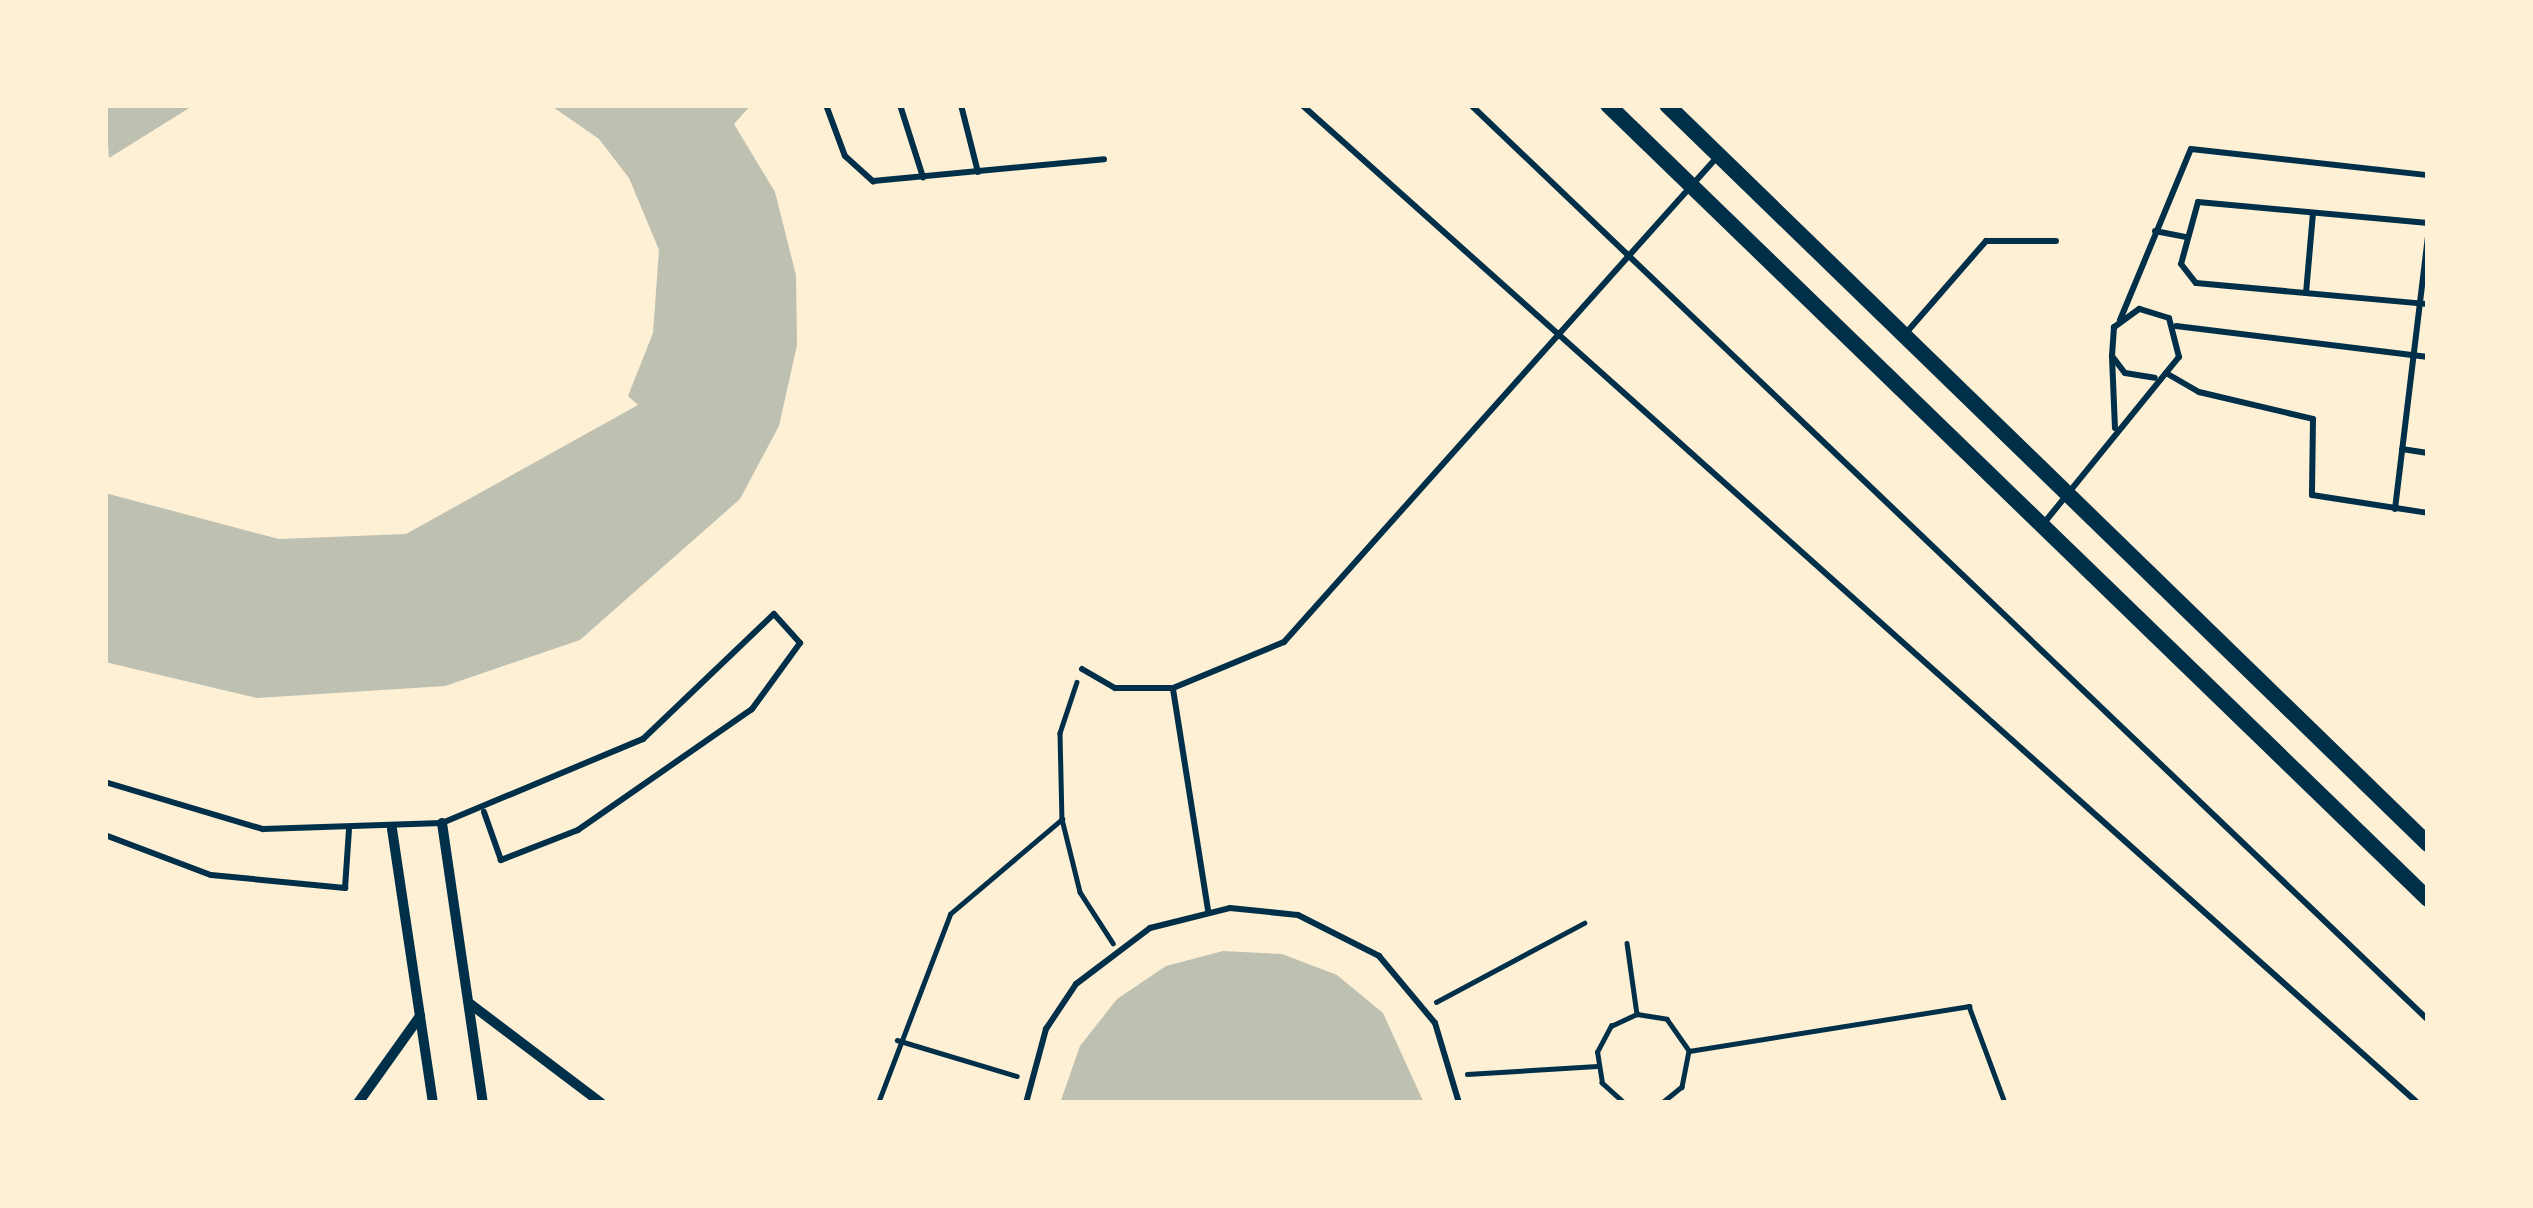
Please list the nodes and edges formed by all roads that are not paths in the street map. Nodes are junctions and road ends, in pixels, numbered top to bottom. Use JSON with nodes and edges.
{"nodes":[{"id":1,"x":826,"y":105,"type":"edge"},
{"id":2,"x":900,"y":105,"type":"edge"},
{"id":3,"x":961,"y":105,"type":"edge"},
{"id":4,"x":1302,"y":105,"type":"edge"},
{"id":5,"x":1472,"y":105,"type":"edge"},
{"id":6,"x":1608,"y":105,"type":"edge"},
{"id":7,"x":1667,"y":105,"type":"edge"},
{"id":8,"x":1719,"y":154,"type":"junction"},
{"id":9,"x":1105,"y":159,"type":"dead end"},
{"id":10,"x":978,"y":172,"type":"junction"},
{"id":11,"x":2428,"y":175,"type":"edge"},
{"id":12,"x":923,"y":177,"type":"junction"},
{"id":13,"x":1690,"y":183,"type":"junction"},
{"id":14,"x":2313,"y":212,"type":"junction"},
{"id":15,"x":2428,"y":223,"type":"edge"},
{"id":16,"x":2155,"y":231,"type":"junction"},
{"id":17,"x":2186,"y":237,"type":"junction"},
{"id":18,"x":2428,"y":238,"type":"edge"},
{"id":19,"x":2056,"y":242,"type":"dead end"},
{"id":20,"x":1630,"y":253,"type":"junction"},
{"id":21,"x":2306,"y":293,"type":"junction"},
{"id":22,"x":2424,"y":303,"type":"edge"},
{"id":23,"x":2120,"y":320,"type":"junction"},
{"id":24,"x":2176,"y":326,"type":"junction"},
{"id":25,"x":1906,"y":333,"type":"junction"},
{"id":26,"x":1557,"y":339,"type":"junction"},
{"id":27,"x":2112,"y":356,"type":"junction"},
{"id":28,"x":2412,"y":356,"type":"junction"},
{"id":29,"x":2428,"y":357,"type":"edge"},
{"id":30,"x":2166,"y":373,"type":"junction"},
{"id":31,"x":2155,"y":379,"type":"junction"},
{"id":32,"x":2116,"y":432,"type":"junction"},
{"id":33,"x":2402,"y":448,"type":"junction"},
{"id":34,"x":2428,"y":452,"type":"edge"},
{"id":35,"x":2070,"y":494,"type":"junction"},
{"id":36,"x":2395,"y":509,"type":"junction"},
{"id":37,"x":2428,"y":513,"type":"edge"},
{"id":38,"x":2042,"y":525,"type":"junction"},
{"id":39,"x":1082,"y":669,"type":"road end"},
{"id":40,"x":1173,"y":688,"type":"junction"},
{"id":41,"x":105,"y":782,"type":"edge"},
{"id":42,"x":484,"y":812,"type":"junction"},
{"id":43,"x":442,"y":823,"type":"junction"},
{"id":44,"x":392,"y":829,"type":"junction"},
{"id":45,"x":349,"y":830,"type":"junction"},
{"id":46,"x":105,"y":835,"type":"edge"},
{"id":47,"x":2428,"y":844,"type":"edge"},
{"id":48,"x":2428,"y":899,"type":"edge"},
{"id":49,"x":1208,"y":910,"type":"junction"},
{"id":50,"x":469,"y":1003,"type":"junction"},
{"id":51,"x":420,"y":1016,"type":"junction"},
{"id":52,"x":2428,"y":1020,"type":"edge"},
{"id":53,"x":358,"y":1103,"type":"edge"},
{"id":54,"x":433,"y":1103,"type":"edge"},
{"id":55,"x":483,"y":1103,"type":"edge"},
{"id":56,"x":601,"y":1103,"type":"edge"},
{"id":57,"x":1026,"y":1103,"type":"edge"},
{"id":58,"x":1459,"y":1103,"type":"edge"},
{"id":59,"x":2418,"y":1103,"type":"edge"}],
"edges":[{"from":1,"to":12,"type":"lane"},
{"from":2,"to":12,"type":"lane"},
{"from":3,"to":10,"type":"lane"},
{"from":4,"to":26,"type":"lane"},
{"from":5,"to":20,"type":"lane"},
{"from":6,"to":13,"type":"main road"},
{"from":7,"to":8,"type":"main road"},
{"from":8,"to":13,"type":"lane"},
{"from":8,"to":25,"type":"main road"},
{"from":9,"to":10,"type":"lane"},
{"from":10,"to":12,"type":"lane"},
{"from":11,"to":16,"type":"lane"},
{"from":13,"to":20,"type":"lane"},
{"from":13,"to":38,"type":"main road"},
{"from":14,"to":15,"type":"lane"},
{"from":14,"to":17,"type":"lane"},
{"from":14,"to":21,"type":"lane"},
{"from":16,"to":17,"type":"lane"},
{"from":16,"to":23,"type":"lane"},
{"from":17,"to":21,"type":"lane"},
{"from":18,"to":22,"type":"lane"},
{"from":19,"to":25,"type":"lane"},
{"from":20,"to":26,"type":"lane"},
{"from":20,"to":52,"type":"lane"},
{"from":21,"to":22,"type":"lane"},
{"from":22,"to":28,"type":"lane"},
{"from":23,"to":24,"type":"lane"},
{"from":23,"to":27,"type":"lane"},
{"from":24,"to":28,"type":"lane"},
{"from":24,"to":30,"type":"lane"},
{"from":25,"to":35,"type":"main road"},
{"from":26,"to":40,"type":"lane"},
{"from":26,"to":59,"type":"lane"},
{"from":27,"to":31,"type":"lane"},
{"from":27,"to":32,"type":"lane"},
{"from":28,"to":29,"type":"lane"},
{"from":28,"to":33,"type":"lane"},
{"from":30,"to":31,"type":"lane"},
{"from":30,"to":36,"type":"lane"},
{"from":31,"to":32,"type":"lane"},
{"from":32,"to":35,"type":"lane"},
{"from":33,"to":34,"type":"lane"},
{"from":33,"to":36,"type":"lane"},
{"from":35,"to":38,"type":"lane"},
{"from":35,"to":47,"type":"main road"},
{"from":36,"to":37,"type":"lane"},
{"from":38,"to":48,"type":"main road"},
{"from":39,"to":40,"type":"lane"},
{"from":40,"to":49,"type":"lane"},
{"from":41,"to":45,"type":"lane"},
{"from":42,"to":42,"type":"lane"},
{"from":42,"to":43,"type":"lane"},
{"from":43,"to":44,"type":"lane"},
{"from":43,"to":50,"type":"street"},
{"from":44,"to":45,"type":"lane"},
{"from":44,"to":51,"type":"street"},
{"from":45,"to":46,"type":"lane"},
{"from":49,"to":57,"type":"lane"},
{"from":49,"to":58,"type":"lane"},
{"from":50,"to":55,"type":"street"},
{"from":50,"to":56,"type":"street"},
{"from":51,"to":53,"type":"street"},
{"from":51,"to":54,"type":"street"}]}
